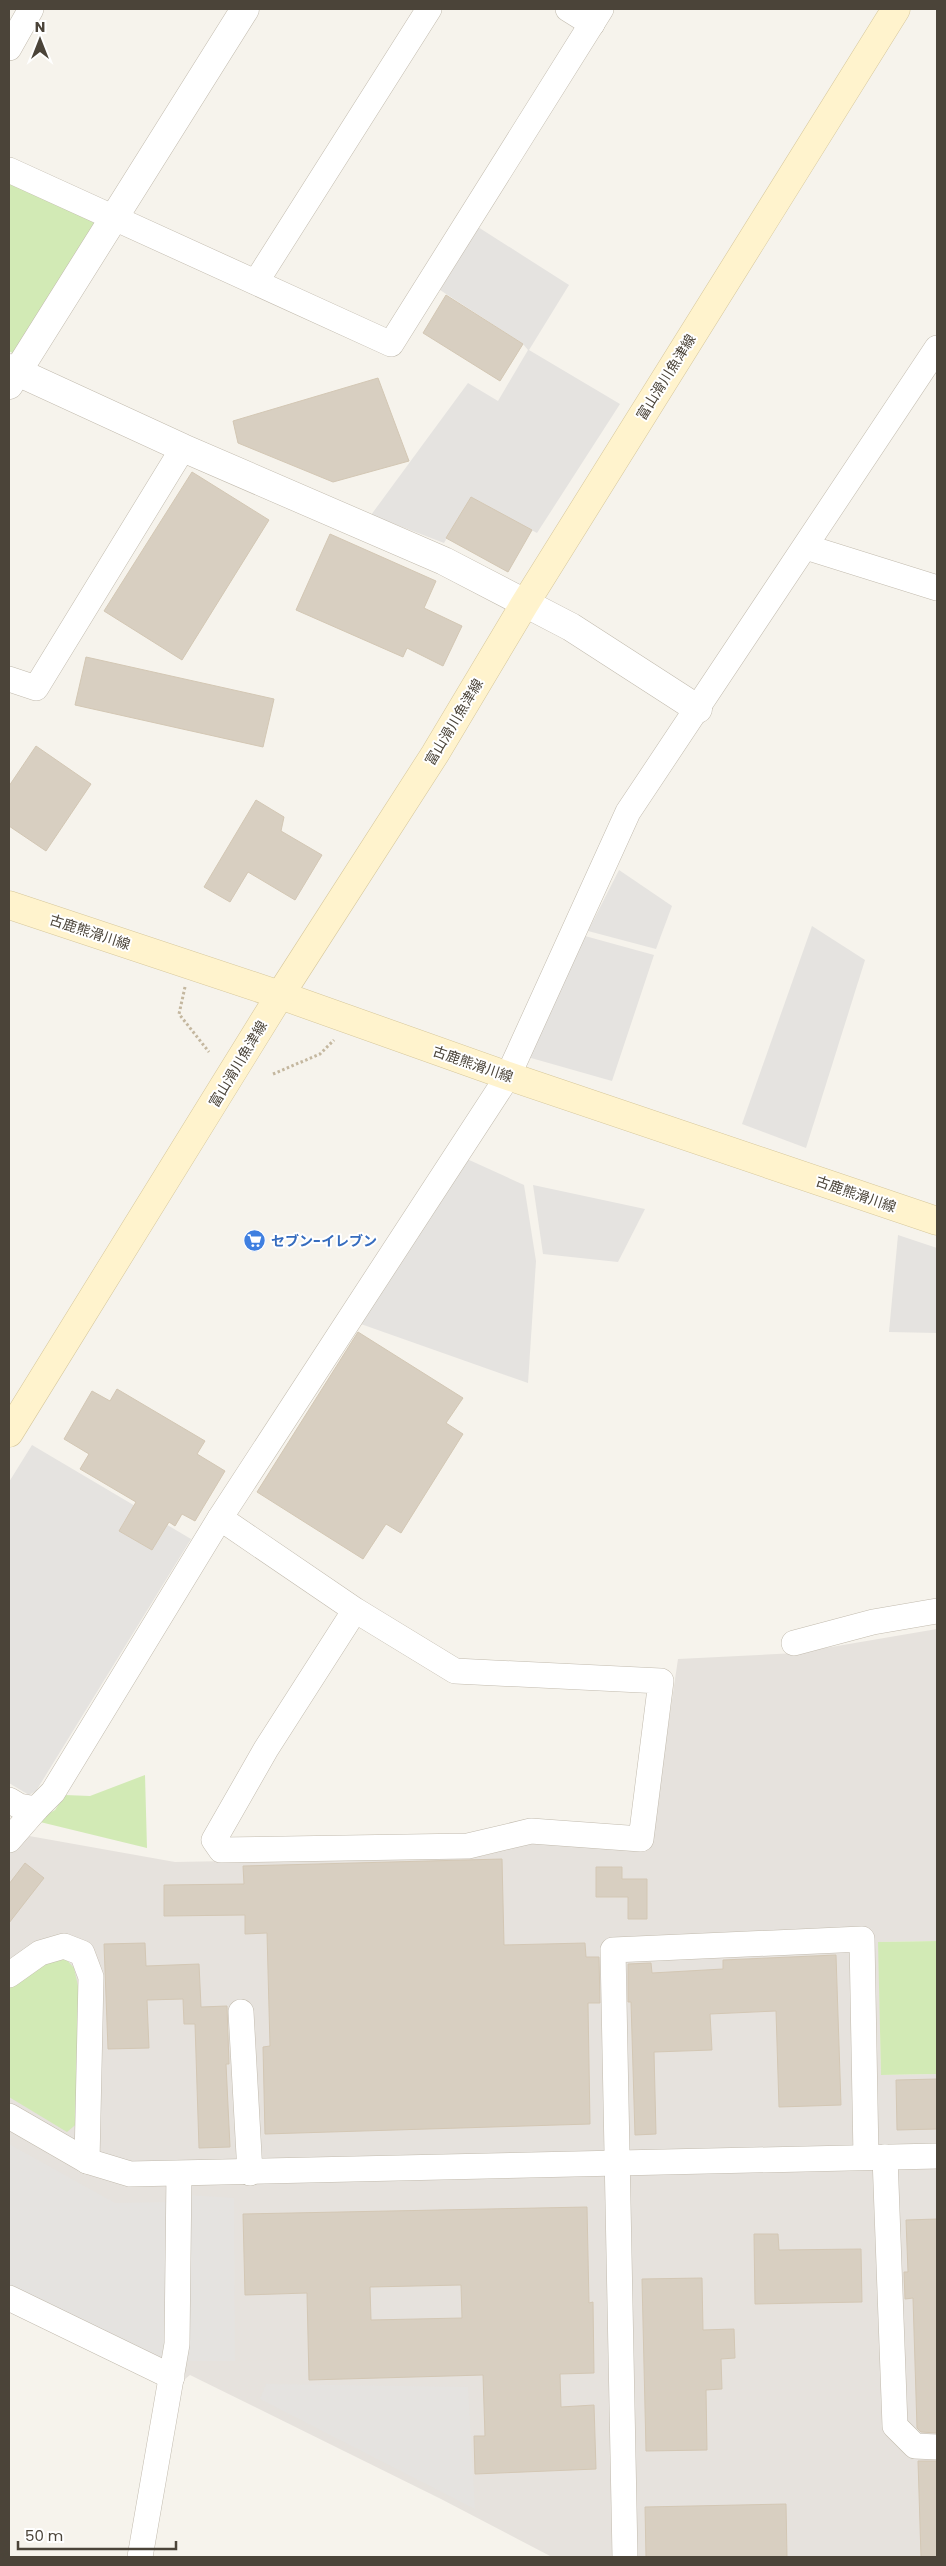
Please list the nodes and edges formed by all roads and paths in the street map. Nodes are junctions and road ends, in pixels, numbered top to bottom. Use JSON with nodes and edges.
{"nodes":[{"id":1,"x":31,"y":9,"type":"edge"},
{"id":2,"x":245,"y":9,"type":"edge"},
{"id":3,"x":429,"y":9,"type":"edge"},
{"id":4,"x":568,"y":9,"type":"edge"},
{"id":5,"x":896,"y":9,"type":"edge"},
{"id":6,"x":597,"y":16,"type":"edge"},
{"id":7,"x":9,"y":48,"type":"edge"},
{"id":8,"x":9,"y":170,"type":"edge"},
{"id":9,"x":113,"y":217,"type":"junction"},
{"id":10,"x":256,"y":282,"type":"junction"},
{"id":11,"x":937,"y":348,"type":"edge"},
{"id":12,"x":11,"y":375,"type":"edge"},
{"id":13,"x":183,"y":448,"type":"junction"},
{"id":14,"x":806,"y":547,"type":"junction"},
{"id":15,"x":937,"y":588,"type":"edge"},
{"id":16,"x":524,"y":605,"type":"junction"},
{"id":17,"x":9,"y":679,"type":"edge"},
{"id":18,"x":698,"y":709,"type":"junction"},
{"id":19,"x":9,"y":905,"type":"edge"},
{"id":20,"x":186,"y":984,"type":"dead end"},
{"id":21,"x":280,"y":995,"type":"junction"},
{"id":22,"x":334,"y":1040,"type":"dead end"},
{"id":23,"x":210,"y":1052,"type":"dead end"},
{"id":24,"x":273,"y":1074,"type":"dead end"},
{"id":25,"x":508,"y":1076,"type":"junction"},
{"id":26,"x":937,"y":1221,"type":"edge"},
{"id":27,"x":9,"y":1433,"type":"edge"},
{"id":28,"x":220,"y":1518,"type":"junction"},
{"id":29,"x":355,"y":1610,"type":"junction"},
{"id":30,"x":937,"y":1611,"type":"edge"},
{"id":31,"x":794,"y":1644,"type":"dead end"},
{"id":32,"x":9,"y":1800,"type":"edge"},
{"id":33,"x":36,"y":1809,"type":"junction"},
{"id":34,"x":9,"y":1840,"type":"edge"},
{"id":35,"x":9,"y":1975,"type":"edge"},
{"id":36,"x":241,"y":2012,"type":"dead end"},
{"id":37,"x":9,"y":2116,"type":"edge"},
{"id":38,"x":937,"y":2156,"type":"edge"},
{"id":39,"x":876,"y":2157,"type":"junction"},
{"id":40,"x":87,"y":2161,"type":"junction"},
{"id":41,"x":618,"y":2164,"type":"junction"},
{"id":42,"x":250,"y":2173,"type":"junction"},
{"id":43,"x":179,"y":2174,"type":"junction"},
{"id":44,"x":9,"y":2298,"type":"edge"},
{"id":45,"x":172,"y":2377,"type":"junction"},
{"id":46,"x":937,"y":2447,"type":"edge"},
{"id":47,"x":140,"y":2557,"type":"edge"},
{"id":48,"x":625,"y":2557,"type":"edge"}],
"edges":[{"from":1,"to":7,"type":"street"},
{"from":2,"to":9,"type":"street"},
{"from":3,"to":10,"type":"street"},
{"from":4,"to":6,"type":"street"},
{"from":5,"to":16,"type":"main road","name":"富山滑川魚津線"},
{"from":6,"to":10,"type":"street"},
{"from":8,"to":9,"type":"street"},
{"from":9,"to":10,"type":"street"},
{"from":9,"to":12,"type":"street"},
{"from":11,"to":14,"type":"street"},
{"from":12,"to":13,"type":"street"},
{"from":13,"to":16,"type":"street"},
{"from":13,"to":17,"type":"street"},
{"from":14,"to":15,"type":"street"},
{"from":14,"to":18,"type":"street"},
{"from":16,"to":18,"type":"street"},
{"from":16,"to":21,"type":"main road","name":"富山滑川魚津線"},
{"from":18,"to":25,"type":"street"},
{"from":19,"to":21,"type":"main road","name":"古鹿熊滑川線"},
{"from":20,"to":23,"type":"path"},
{"from":21,"to":25,"type":"main road","name":"古鹿熊滑川線"},
{"from":21,"to":27,"type":"main road","name":"富山滑川魚津線"},
{"from":22,"to":24,"type":"path"},
{"from":25,"to":26,"type":"main road","name":"古鹿熊滑川線"},
{"from":25,"to":28,"type":"street"},
{"from":28,"to":29,"type":"street"},
{"from":28,"to":33,"type":"street"},
{"from":29,"to":29,"type":"street"},
{"from":30,"to":31,"type":"street"},
{"from":32,"to":33,"type":"street"},
{"from":33,"to":34,"type":"street"},
{"from":35,"to":40,"type":"street"},
{"from":36,"to":42,"type":"street"},
{"from":37,"to":40,"type":"street"},
{"from":38,"to":39,"type":"street"},
{"from":39,"to":41,"type":"street"},
{"from":39,"to":41,"type":"street"},
{"from":39,"to":46,"type":"street"},
{"from":40,"to":43,"type":"street"},
{"from":41,"to":42,"type":"street"},
{"from":41,"to":48,"type":"street"},
{"from":42,"to":43,"type":"street"},
{"from":43,"to":45,"type":"street"},
{"from":44,"to":45,"type":"street"},
{"from":45,"to":47,"type":"street"}]}
